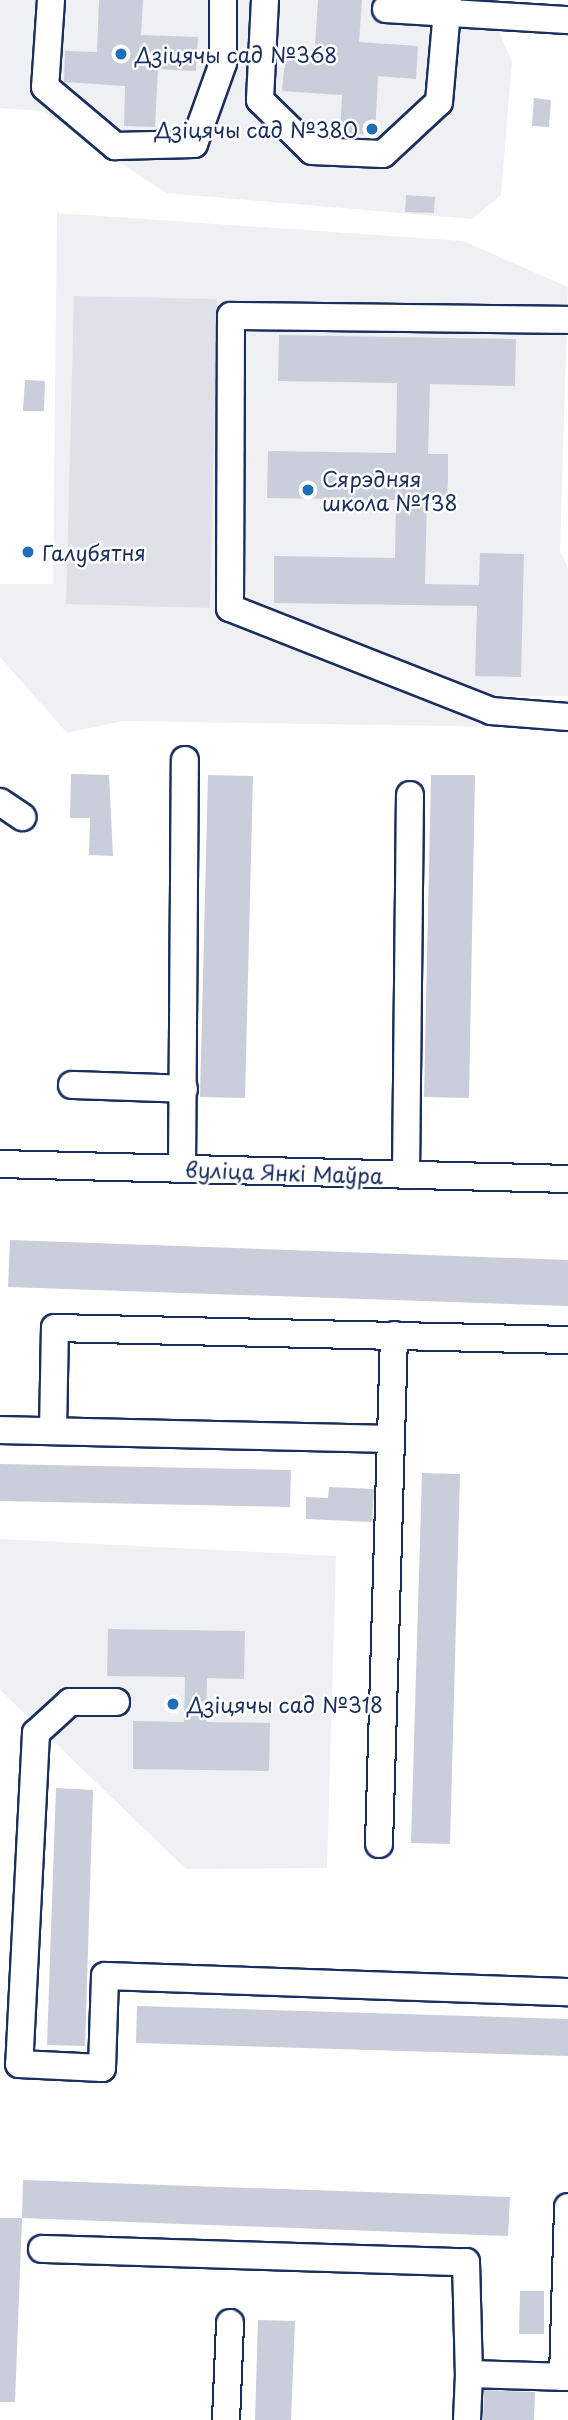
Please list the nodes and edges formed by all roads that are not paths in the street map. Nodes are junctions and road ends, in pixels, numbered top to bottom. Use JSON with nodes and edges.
{"nodes":[{"id":1,"x":51,"y":0,"type":"edge"},
{"id":2,"x":223,"y":0,"type":"edge"},
{"id":3,"x":265,"y":0,"type":"edge"},
{"id":4,"x":448,"y":6,"type":"edge"},
{"id":5,"x":386,"y":9,"type":"dead end"},
{"id":6,"x":568,"y":20,"type":"edge"},
{"id":7,"x":568,"y":320,"type":"edge"},
{"id":8,"x":568,"y":717,"type":"edge"},
{"id":9,"x":185,"y":760,"type":"dead end"},
{"id":10,"x":410,"y":795,"type":"dead end"},
{"id":11,"x":72,"y":1085,"type":"dead end"},
{"id":12,"x":184,"y":1089,"type":"junction"},
{"id":13,"x":0,"y":1164,"type":"edge"},
{"id":14,"x":182,"y":1169,"type":"junction"},
{"id":15,"x":405,"y":1175,"type":"junction"},
{"id":16,"x":568,"y":1179,"type":"edge"},
{"id":17,"x":394,"y":1335,"type":"junction"},
{"id":18,"x":568,"y":1340,"type":"edge"},
{"id":19,"x":0,"y":1430,"type":"edge"},
{"id":20,"x":53,"y":1431,"type":"junction"},
{"id":21,"x":390,"y":1439,"type":"junction"},
{"id":22,"x":116,"y":1702,"type":"dead end"},
{"id":23,"x":379,"y":1844,"type":"dead end"},
{"id":24,"x":568,"y":1992,"type":"edge"},
{"id":25,"x":568,"y":2207,"type":"edge"},
{"id":26,"x":42,"y":2249,"type":"dead end"},
{"id":27,"x":230,"y":2323,"type":"dead end"},
{"id":28,"x":469,"y":2374,"type":"junction"},
{"id":29,"x":566,"y":2377,"type":"edge"},
{"id":30,"x":226,"y":2420,"type":"edge"},
{"id":31,"x":467,"y":2420,"type":"edge"}],
"edges":[{"from":1,"to":2,"type":"street"},
{"from":3,"to":4,"type":"street"},
{"from":4,"to":5,"type":"street"},
{"from":4,"to":6,"type":"street"},
{"from":7,"to":8,"type":"street"},
{"from":9,"to":12,"type":"street"},
{"from":10,"to":15,"type":"street"},
{"from":11,"to":12,"type":"street"},
{"from":12,"to":14,"type":"street"},
{"from":13,"to":14,"type":"street","name":"вуліца Янкі Маўра"},
{"from":14,"to":15,"type":"street","name":"вуліца Янкі Маўра"},
{"from":15,"to":16,"type":"street","name":"вуліца Янкі Маўра"},
{"from":17,"to":18,"type":"street"},
{"from":17,"to":20,"type":"street"},
{"from":17,"to":21,"type":"street"},
{"from":19,"to":20,"type":"street"},
{"from":20,"to":21,"type":"street"},
{"from":21,"to":23,"type":"street"},
{"from":22,"to":24,"type":"street"},
{"from":25,"to":29,"type":"street"},
{"from":26,"to":28,"type":"street"},
{"from":27,"to":30,"type":"street"},
{"from":28,"to":29,"type":"street"},
{"from":28,"to":31,"type":"street"}]}
